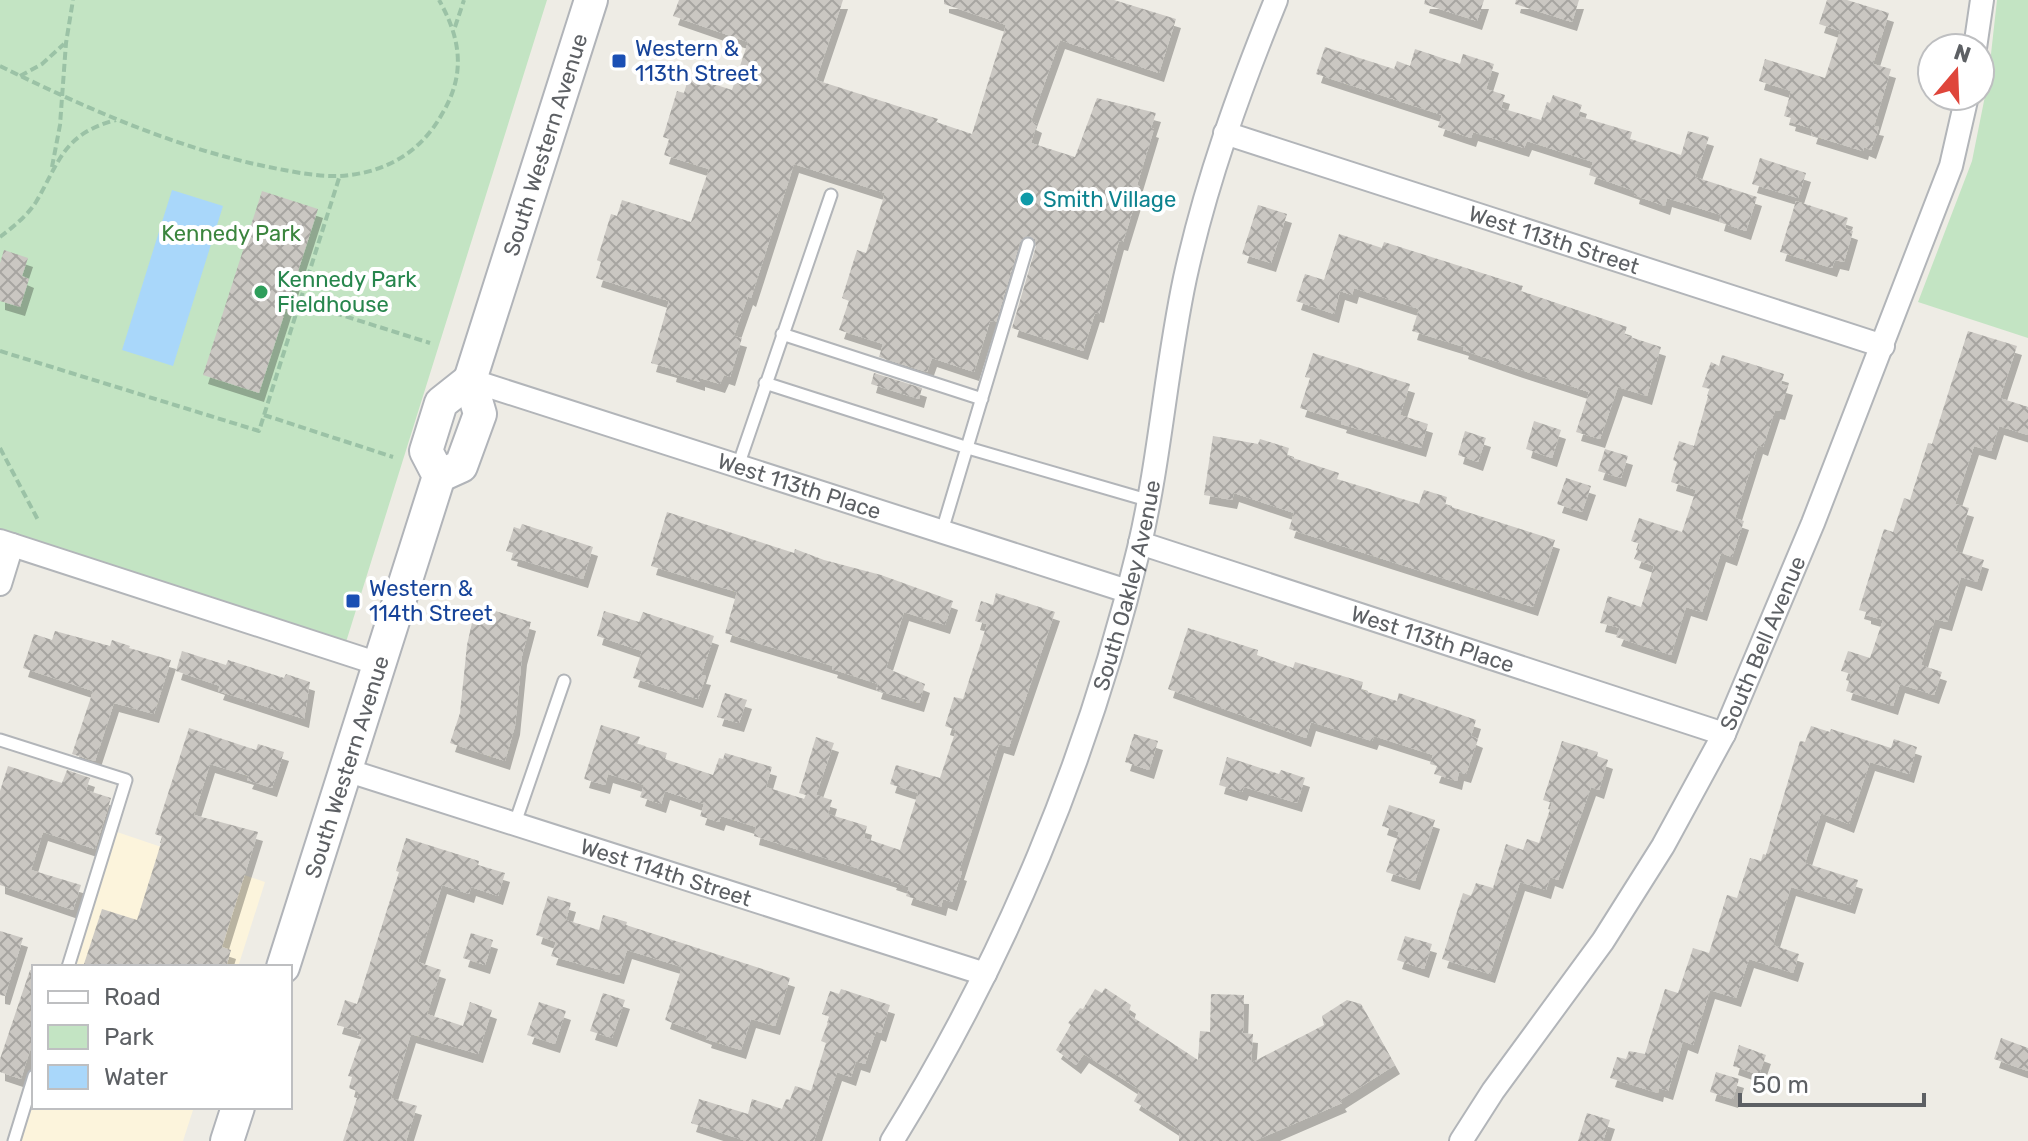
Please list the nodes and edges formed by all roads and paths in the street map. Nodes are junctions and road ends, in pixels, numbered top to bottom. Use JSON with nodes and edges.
{"nodes":[{"id":1,"x":73,"y":0,"type":"edge"},
{"id":2,"x":439,"y":0,"type":"edge"},
{"id":3,"x":464,"y":0,"type":"edge"},
{"id":4,"x":591,"y":0,"type":"edge"},
{"id":5,"x":1276,"y":0,"type":"edge"},
{"id":6,"x":1982,"y":0,"type":"edge"},
{"id":7,"x":455,"y":29,"type":"junction"},
{"id":8,"x":1977,"y":32,"type":"edge"},
{"id":9,"x":66,"y":43,"type":"junction"},
{"id":10,"x":0,"y":66,"type":"edge"},
{"id":11,"x":20,"y":76,"type":"junction"},
{"id":12,"x":63,"y":97,"type":"junction"},
{"id":13,"x":1963,"y":112,"type":"edge"},
{"id":14,"x":118,"y":120,"type":"junction"},
{"id":15,"x":1225,"y":133,"type":"junction"},
{"id":16,"x":51,"y":169,"type":"junction"},
{"id":17,"x":340,"y":175,"type":"junction"},
{"id":18,"x":831,"y":195,"type":"dead end"},
{"id":19,"x":0,"y":237,"type":"edge"},
{"id":20,"x":1028,"y":244,"type":"dead end"},
{"id":21,"x":300,"y":302,"type":"junction"},
{"id":22,"x":782,"y":334,"type":"junction"},
{"id":23,"x":430,"y":343,"type":"dead end"},
{"id":24,"x":1883,"y":346,"type":"junction"},
{"id":25,"x":0,"y":351,"type":"edge"},
{"id":26,"x":470,"y":380,"type":"junction"},
{"id":27,"x":765,"y":383,"type":"junction"},
{"id":28,"x":982,"y":399,"type":"junction"},
{"id":29,"x":264,"y":415,"type":"junction"},
{"id":30,"x":968,"y":448,"type":"junction"},
{"id":31,"x":1,"y":452,"type":"edge"},
{"id":32,"x":393,"y":457,"type":"dead end"},
{"id":33,"x":738,"y":466,"type":"junction"},
{"id":34,"x":1147,"y":500,"type":"junction"},
{"id":35,"x":38,"y":520,"type":"dead end"},
{"id":36,"x":942,"y":531,"type":"junction"},
{"id":37,"x":6,"y":543,"type":"edge"},
{"id":38,"x":1140,"y":543,"type":"junction"},
{"id":39,"x":0,"y":584,"type":"edge"},
{"id":40,"x":1127,"y":591,"type":"junction"},
{"id":41,"x":379,"y":664,"type":"junction"},
{"id":42,"x":564,"y":681,"type":"dead end"},
{"id":43,"x":1724,"y":734,"type":"junction"},
{"id":44,"x":0,"y":740,"type":"edge"},
{"id":45,"x":346,"y":770,"type":"junction"},
{"id":46,"x":515,"y":823,"type":"junction"},
{"id":47,"x":69,"y":965,"type":"edge"},
{"id":48,"x":284,"y":965,"type":"edge"},
{"id":49,"x":985,"y":974,"type":"junction"},
{"id":50,"x":32,"y":1082,"type":"edge"},
{"id":51,"x":237,"y":1109,"type":"edge"},
{"id":52,"x":14,"y":1141,"type":"edge"},
{"id":53,"x":227,"y":1141,"type":"edge"},
{"id":54,"x":892,"y":1141,"type":"edge"},
{"id":55,"x":1461,"y":1141,"type":"edge"}],
"edges":[{"from":1,"to":9,"type":"path"},
{"from":2,"to":7,"type":"path"},
{"from":3,"to":7,"type":"path"},
{"from":4,"to":26,"type":"main road","name":"South Western Avenue"},
{"from":5,"to":15,"type":"street","name":"South Oakley Avenue"},
{"from":6,"to":8,"type":"street"},
{"from":7,"to":17,"type":"path"},
{"from":9,"to":11,"type":"path"},
{"from":9,"to":12,"type":"path"},
{"from":10,"to":11,"type":"path"},
{"from":11,"to":12,"type":"path"},
{"from":12,"to":14,"type":"path"},
{"from":12,"to":16,"type":"path"},
{"from":13,"to":24,"type":"street","name":"South Bell Avenue"},
{"from":14,"to":16,"type":"path"},
{"from":14,"to":17,"type":"path"},
{"from":15,"to":24,"type":"street","name":"West 113th Street"},
{"from":15,"to":34,"type":"street","name":"South Oakley Avenue"},
{"from":16,"to":19,"type":"path"},
{"from":17,"to":21,"type":"path"},
{"from":18,"to":22,"type":"lane"},
{"from":20,"to":28,"type":"lane"},
{"from":21,"to":23,"type":"path"},
{"from":21,"to":29,"type":"path"},
{"from":22,"to":27,"type":"lane"},
{"from":22,"to":28,"type":"lane"},
{"from":24,"to":43,"type":"street","name":"South Bell Avenue"},
{"from":25,"to":29,"type":"path"},
{"from":26,"to":33,"type":"street","name":"West 113th Place"},
{"from":26,"to":41,"type":"main road","name":"South Western Avenue"},
{"from":27,"to":30,"type":"lane"},
{"from":27,"to":33,"type":"lane"},
{"from":28,"to":30,"type":"lane"},
{"from":29,"to":32,"type":"path"},
{"from":30,"to":34,"type":"lane"},
{"from":30,"to":36,"type":"lane"},
{"from":31,"to":35,"type":"path"},
{"from":33,"to":36,"type":"street","name":"West 113th Place"},
{"from":34,"to":38,"type":"street","name":"South Oakley Avenue"},
{"from":36,"to":40,"type":"street","name":"West 113th Place"},
{"from":37,"to":39,"type":"street"},
{"from":37,"to":41,"type":"street"},
{"from":38,"to":40,"type":"street","name":"South Oakley Avenue"},
{"from":38,"to":43,"type":"street","name":"West 113th Place"},
{"from":40,"to":49,"type":"street","name":"South Oakley Avenue"},
{"from":41,"to":45,"type":"main road","name":"South Western Avenue"},
{"from":42,"to":46,"type":"lane"},
{"from":43,"to":55,"type":"street","name":"South Bell Avenue"},
{"from":44,"to":47,"type":"lane"},
{"from":45,"to":46,"type":"street","name":"West 114th Street"},
{"from":45,"to":48,"type":"main road","name":"South Western Avenue"},
{"from":46,"to":49,"type":"street","name":"West 114th Street"},
{"from":49,"to":54,"type":"street","name":"South Oakley Avenue"},
{"from":50,"to":52,"type":"lane"},
{"from":51,"to":53,"type":"main road"}]}
